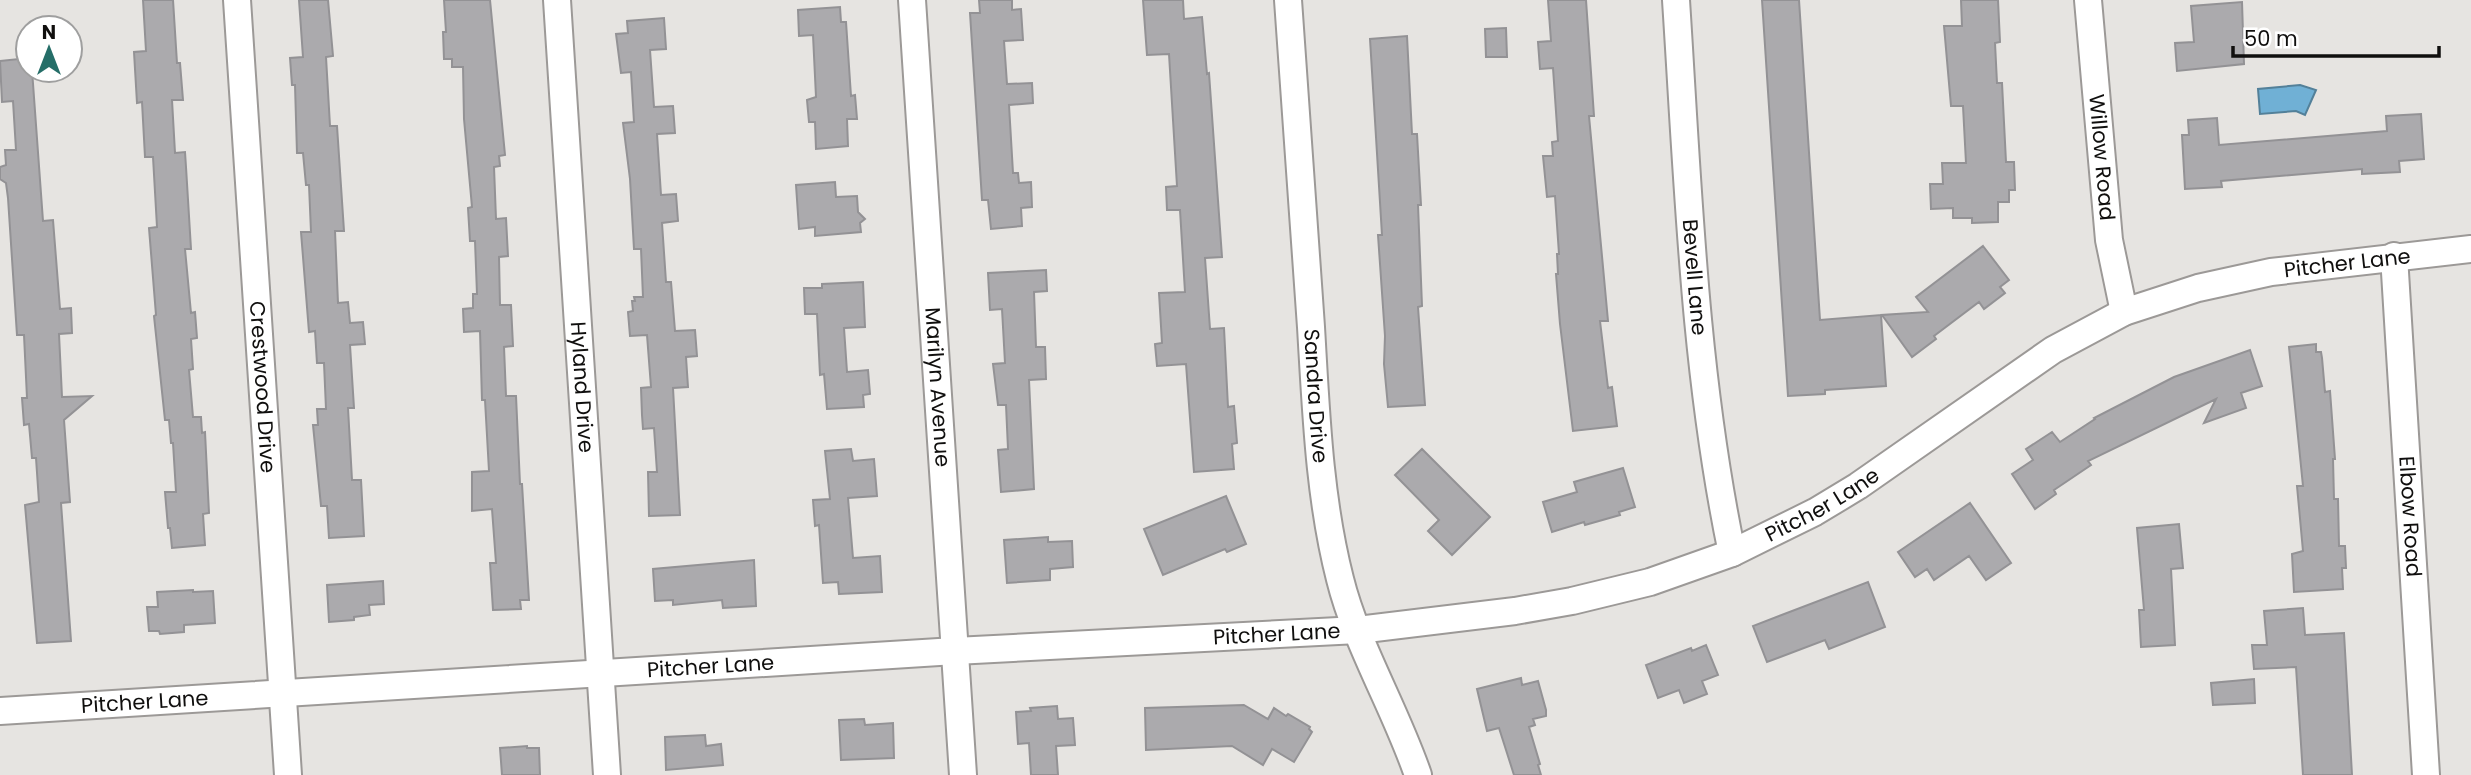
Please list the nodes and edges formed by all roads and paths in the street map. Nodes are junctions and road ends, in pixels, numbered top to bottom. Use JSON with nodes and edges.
{"nodes":[{"id":1,"x":237,"y":0,"type":"edge"},
{"id":2,"x":557,"y":0,"type":"edge"},
{"id":3,"x":912,"y":0,"type":"edge"},
{"id":4,"x":1288,"y":0,"type":"edge"},
{"id":5,"x":1676,"y":0,"type":"edge"},
{"id":6,"x":2088,"y":0,"type":"edge"},
{"id":7,"x":2471,"y":249,"type":"edge"},
{"id":8,"x":2394,"y":256,"type":"junction"},
{"id":9,"x":2124,"y":312,"type":"junction"},
{"id":10,"x":1732,"y":553,"type":"junction"},
{"id":11,"x":1358,"y":630,"type":"junction"},
{"id":12,"x":955,"y":652,"type":"junction"},
{"id":13,"x":600,"y":674,"type":"junction"},
{"id":14,"x":283,"y":694,"type":"junction"},
{"id":15,"x":0,"y":711,"type":"edge"},
{"id":16,"x":288,"y":775,"type":"edge"},
{"id":17,"x":607,"y":775,"type":"edge"},
{"id":18,"x":963,"y":775,"type":"edge"},
{"id":19,"x":1418,"y":775,"type":"edge"},
{"id":20,"x":2426,"y":775,"type":"edge"}],
"edges":[{"from":1,"to":14,"type":"street","name":"Crestwood Drive"},
{"from":2,"to":13,"type":"street","name":"Hyland Drive"},
{"from":3,"to":12,"type":"street","name":"Marilyn Avenue"},
{"from":4,"to":11,"type":"street","name":"Sandra Drive"},
{"from":5,"to":10,"type":"street","name":"Bevell Lane"},
{"from":6,"to":9,"type":"street","name":"Willow Road"},
{"from":7,"to":8,"type":"street","name":"Pitcher Lane"},
{"from":8,"to":9,"type":"street","name":"Pitcher Lane"},
{"from":8,"to":20,"type":"street","name":"Elbow Road"},
{"from":9,"to":10,"type":"street","name":"Pitcher Lane"},
{"from":10,"to":11,"type":"street","name":"Pitcher Lane"},
{"from":11,"to":12,"type":"street","name":"Pitcher Lane"},
{"from":11,"to":19,"type":"street","name":"Sandra Drive"},
{"from":12,"to":13,"type":"street","name":"Pitcher Lane"},
{"from":12,"to":18,"type":"street","name":"Marilyn Avenue"},
{"from":13,"to":14,"type":"street","name":"Pitcher Lane"},
{"from":13,"to":17,"type":"street","name":"Hyland Drive"},
{"from":14,"to":15,"type":"street","name":"Pitcher Lane"},
{"from":14,"to":16,"type":"street","name":"Crestwood Drive"}]}
